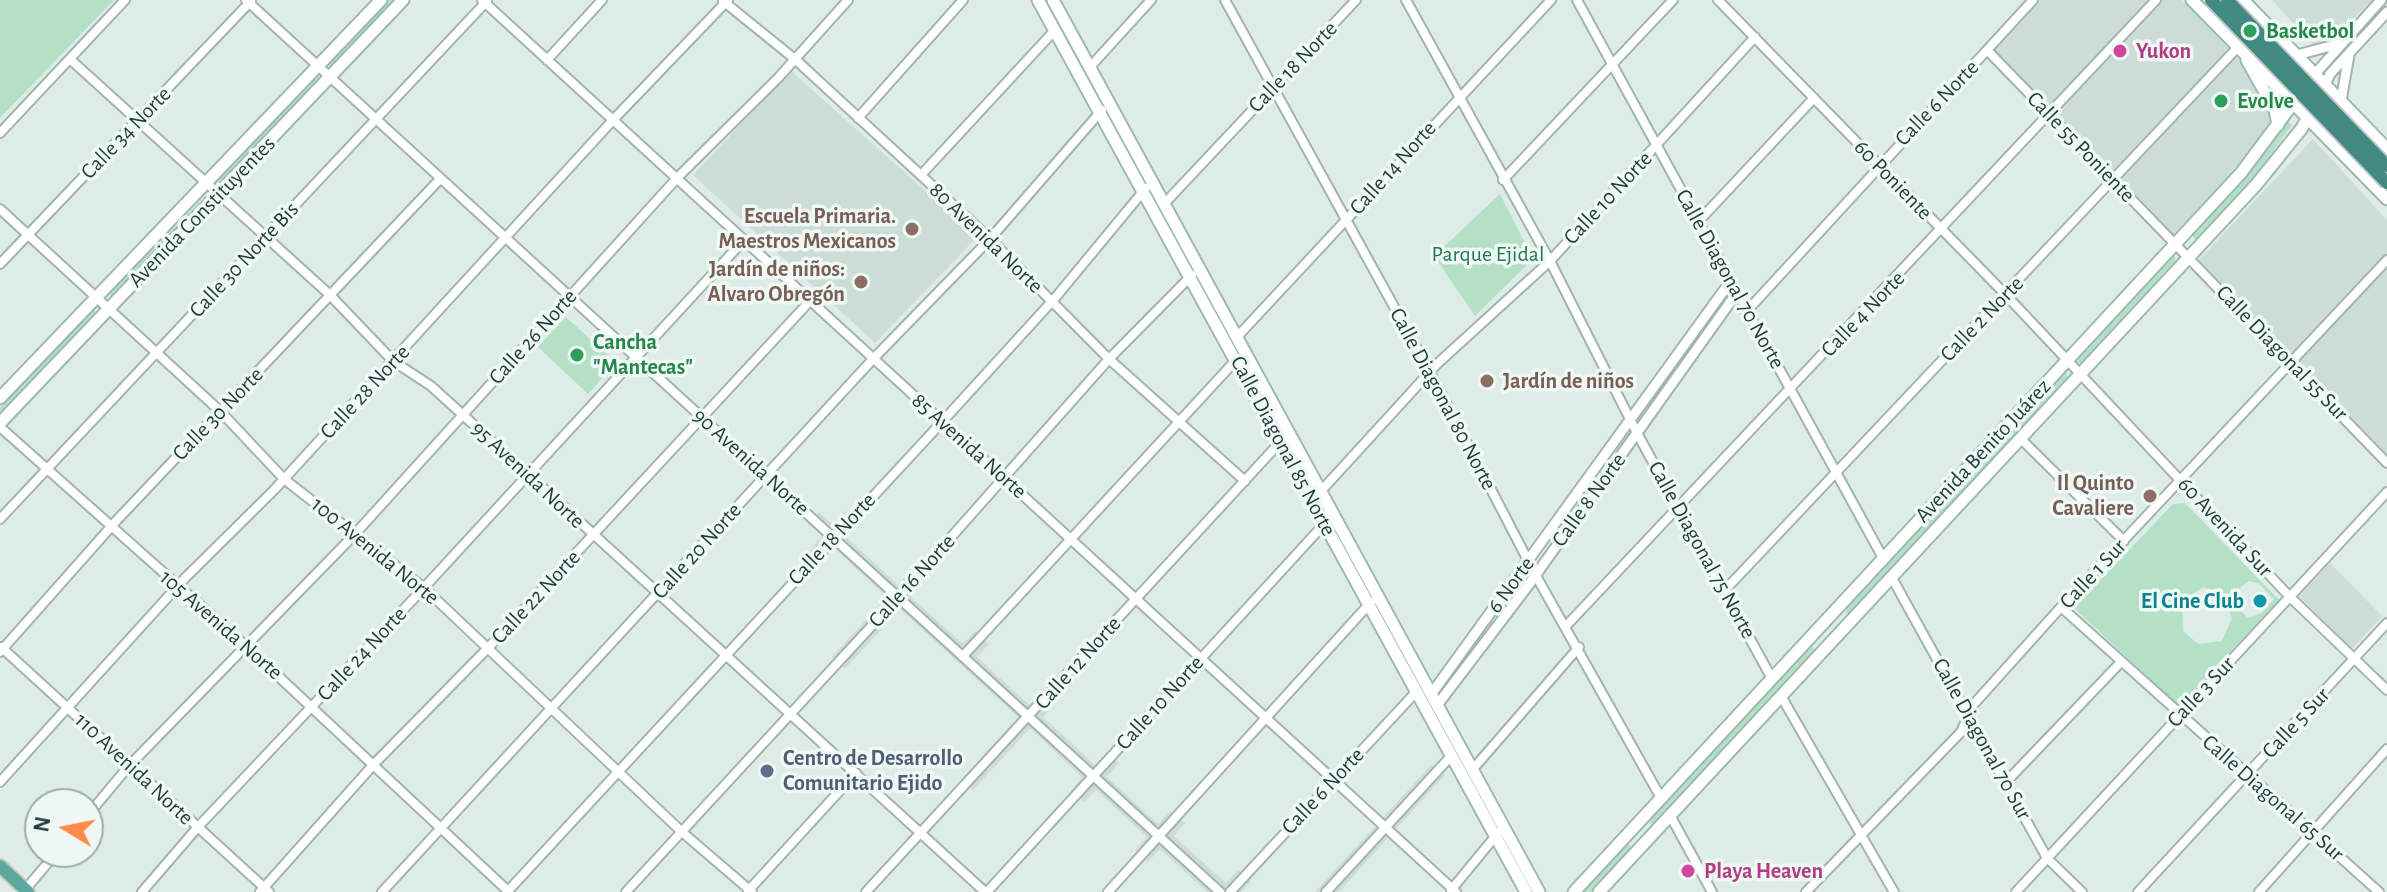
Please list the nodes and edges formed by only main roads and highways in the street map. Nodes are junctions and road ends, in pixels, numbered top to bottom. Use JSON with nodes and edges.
{"nodes":[{"id":1,"x":381,"y":0,"type":"edge"},
{"id":2,"x":403,"y":0,"type":"edge"},
{"id":3,"x":1038,"y":0,"type":"edge"},
{"id":4,"x":1053,"y":0,"type":"edge"},
{"id":5,"x":2192,"y":0,"type":"edge"},
{"id":6,"x":2211,"y":0,"type":"edge"},
{"id":7,"x":2227,"y":0,"type":"edge"},
{"id":8,"x":2243,"y":0,"type":"edge"},
{"id":9,"x":2241,"y":50,"type":"junction"},
{"id":10,"x":2315,"y":74,"type":"junction"},
{"id":11,"x":2325,"y":85,"type":"junction"},
{"id":12,"x":2293,"y":102,"type":"junction"},
{"id":13,"x":2309,"y":118,"type":"junction"},
{"id":14,"x":2278,"y":125,"type":"junction"},
{"id":15,"x":2387,"y":149,"type":"edge"},
{"id":16,"x":2387,"y":166,"type":"edge"},
{"id":17,"x":2387,"y":183,"type":"edge"},
{"id":18,"x":2387,"y":199,"type":"edge"},
{"id":19,"x":1194,"y":273,"type":"junction"},
{"id":20,"x":0,"y":398,"type":"edge"},
{"id":21,"x":0,"y":425,"type":"edge"},
{"id":22,"x":1284,"y":436,"type":"junction"},
{"id":23,"x":1329,"y":519,"type":"junction"},
{"id":24,"x":1841,"y":604,"type":"junction"},
{"id":25,"x":1853,"y":618,"type":"junction"},
{"id":26,"x":1808,"y":639,"type":"junction"},
{"id":27,"x":1821,"y":653,"type":"junction"},
{"id":28,"x":1648,"y":812,"type":"junction"},
{"id":29,"x":1659,"y":829,"type":"junction"},
{"id":30,"x":1622,"y":839,"type":"junction"},
{"id":31,"x":1634,"y":854,"type":"junction"},
{"id":32,"x":0,"y":866,"type":"edge"},
{"id":33,"x":26,"y":891,"type":"edge"},
{"id":34,"x":1526,"y":892,"type":"edge"},
{"id":35,"x":1539,"y":892,"type":"edge"},
{"id":36,"x":1574,"y":892,"type":"edge"},
{"id":37,"x":1599,"y":892,"type":"edge"}],
"edges":[{"from":1,"to":20,"type":"main road","name":"Avenida Constituyentes"},
{"from":2,"to":21,"type":"main road","name":"Avenida Constituyentes"},
{"from":3,"to":19,"type":"main road","name":"Calle Diagonal 85 Norte"},
{"from":4,"to":19,"type":"main road","name":"Calle Diagonal 85 Norte"},
{"from":5,"to":9,"type":"main road"},
{"from":6,"to":17,"type":"highway","bridge":true},
{"from":7,"to":16,"type":"highway","bridge":true},
{"from":8,"to":10,"type":"main road"},
{"from":9,"to":12,"type":"main road"},
{"from":9,"to":14,"type":"main road"},
{"from":10,"to":11,"type":"main road"},
{"from":10,"to":12,"type":"main road","name":"Avenida Benito Juárez"},
{"from":11,"to":13,"type":"main road","name":"Avenida Benito Juárez"},
{"from":11,"to":15,"type":"main road"},
{"from":12,"to":13,"type":"main road"},
{"from":12,"to":14,"type":"main road","name":"Avenida Benito Juárez"},
{"from":13,"to":18,"type":"main road"},
{"from":13,"to":25,"type":"main road","name":"Avenida Benito Juárez"},
{"from":14,"to":24,"type":"main road","name":"Avenida Benito Juárez"},
{"from":19,"to":22,"type":"main road","name":"Calle Diagonal 85 Norte"},
{"from":19,"to":22,"type":"main road","name":"Calle Diagonal 85 Norte"},
{"from":22,"to":23,"type":"main road","name":"Calle Diagonal 85 Norte"},
{"from":22,"to":23,"type":"main road","name":"Calle Diagonal 85 Norte"},
{"from":23,"to":34,"type":"main road","name":"Calle Diagonal 85 Norte"},
{"from":23,"to":35,"type":"main road","name":"Calle Diagonal 85 Norte"},
{"from":24,"to":25,"type":"main road"},
{"from":24,"to":26,"type":"main road","name":"Avenida Benito Juárez"},
{"from":25,"to":27,"type":"main road","name":"Avenida Benito Juárez"},
{"from":26,"to":27,"type":"main road"},
{"from":26,"to":28,"type":"main road","name":"Avenida Benito Juárez"},
{"from":27,"to":29,"type":"main road","name":"Avenida Benito Juárez"},
{"from":28,"to":29,"type":"main road"},
{"from":28,"to":30,"type":"main road","name":"Avenida Benito Juárez"},
{"from":29,"to":31,"type":"main road","name":"Avenida Benito Juárez"},
{"from":30,"to":31,"type":"main road"},
{"from":30,"to":36,"type":"main road","name":"Avenida Benito Juárez"},
{"from":31,"to":37,"type":"main road","name":"Avenida Benito Juárez"},
{"from":32,"to":33,"type":"main road"}]}
